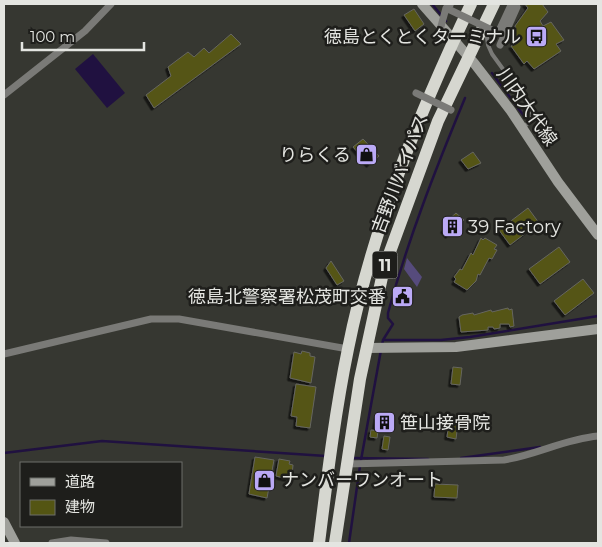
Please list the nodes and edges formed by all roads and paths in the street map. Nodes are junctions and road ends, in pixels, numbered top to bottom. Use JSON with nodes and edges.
{"nodes":[{"id":1,"x":112,"y":4,"type":"edge"},
{"id":2,"x":422,"y":4,"type":"edge"},
{"id":3,"x":471,"y":4,"type":"edge"},
{"id":4,"x":494,"y":4,"type":"edge"},
{"id":5,"x":447,"y":5,"type":"edge"},
{"id":6,"x":487,"y":18,"type":"junction"},
{"id":7,"x":440,"y":30,"type":"dead end"},
{"id":8,"x":454,"y":40,"type":"junction"},
{"id":9,"x":500,"y":45,"type":"dead end"},
{"id":10,"x":468,"y":56,"type":"junction"},
{"id":11,"x":416,"y":93,"type":"dead end"},
{"id":12,"x":4,"y":95,"type":"edge"},
{"id":13,"x":451,"y":110,"type":"dead end"},
{"id":14,"x":523,"y":128,"type":"junction"},
{"id":15,"x":598,"y":235,"type":"edge"},
{"id":16,"x":598,"y":329,"type":"edge"},
{"id":17,"x":366,"y":348,"type":"junction"},
{"id":18,"x":348,"y":349,"type":"junction"},
{"id":19,"x":4,"y":354,"type":"edge"},
{"id":20,"x":598,"y":436,"type":"edge"},
{"id":21,"x":347,"y":464,"type":"junction"},
{"id":22,"x":4,"y":522,"type":"edge"},
{"id":23,"x":15,"y":543,"type":"edge"},
{"id":24,"x":52,"y":543,"type":"edge"},
{"id":25,"x":106,"y":543,"type":"edge"},
{"id":26,"x":319,"y":543,"type":"edge"},
{"id":27,"x":335,"y":543,"type":"edge"}],
"edges":[{"from":1,"to":12,"type":"street"},
{"from":2,"to":8,"type":"main road","name":"川内大代線"},
{"from":3,"to":8,"type":"highway","name":"吉野川バイパス","number":"11"},
{"from":4,"to":6,"type":"highway","name":"吉野川バイパス","number":"11"},
{"from":5,"to":7,"type":"street","bridge":true},
{"from":5,"to":9,"type":"street","bridge":true},
{"from":6,"to":10,"type":"highway","name":"吉野川バイパス","number":"11"},
{"from":6,"to":14,"type":"lane"},
{"from":8,"to":10,"type":"main road","name":"川内大代線"},
{"from":8,"to":18,"type":"highway","name":"吉野川バイパス","number":"11"},
{"from":10,"to":14,"type":"main road","name":"川内大代線"},
{"from":10,"to":17,"type":"highway","name":"吉野川バイパス","number":"11"},
{"from":11,"to":13,"type":"street","bridge":true},
{"from":14,"to":15,"type":"main road","name":"川内大代線"},
{"from":16,"to":17,"type":"main road"},
{"from":17,"to":21,"type":"highway","name":"吉野川バイパス","number":"11"},
{"from":18,"to":19,"type":"street"},
{"from":18,"to":26,"type":"highway","name":"吉野川バイパス","number":"11"},
{"from":20,"to":21,"type":"street"},
{"from":21,"to":27,"type":"highway","name":"吉野川バイパス","number":"11"},
{"from":22,"to":23,"type":"main road"},
{"from":24,"to":25,"type":"street"}]}
